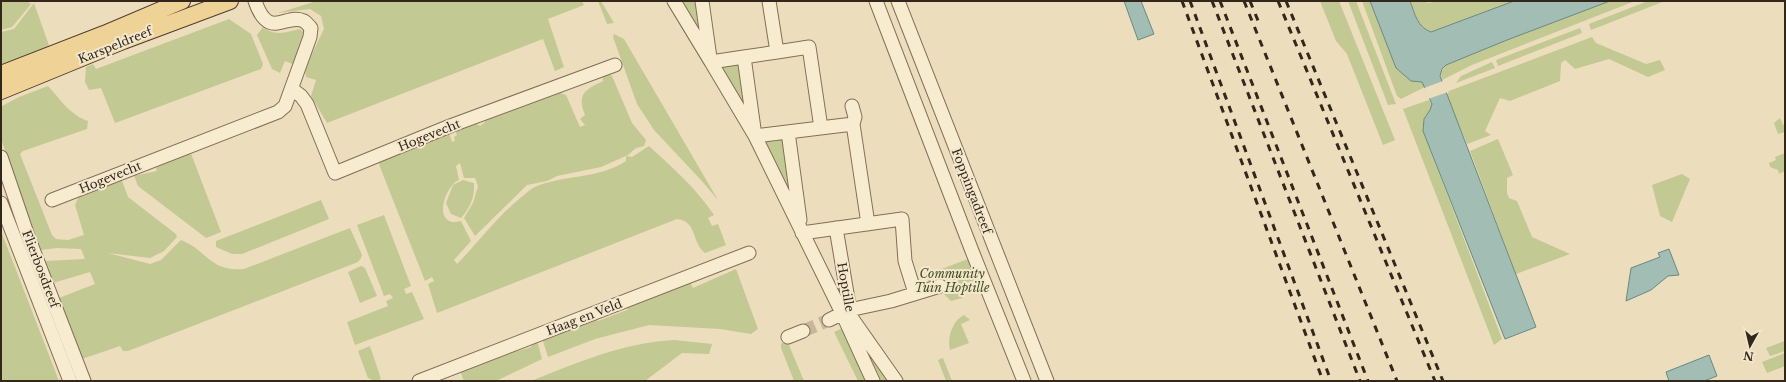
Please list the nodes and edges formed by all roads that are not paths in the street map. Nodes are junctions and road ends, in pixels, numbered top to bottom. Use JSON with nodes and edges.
{"nodes":[{"id":1,"x":182,"y":1,"type":"edge"},
{"id":2,"x":230,"y":1,"type":"edge"},
{"id":3,"x":256,"y":1,"type":"edge"},
{"id":4,"x":674,"y":1,"type":"edge"},
{"id":5,"x":702,"y":1,"type":"edge"},
{"id":6,"x":769,"y":1,"type":"edge"},
{"id":7,"x":876,"y":1,"type":"edge"},
{"id":8,"x":898,"y":1,"type":"edge"},
{"id":9,"x":78,"y":52,"type":"junction"},
{"id":10,"x":777,"y":52,"type":"junction"},
{"id":11,"x":744,"y":57,"type":"junction"},
{"id":12,"x":711,"y":61,"type":"junction"},
{"id":13,"x":48,"y":63,"type":"junction"},
{"id":14,"x":615,"y":65,"type":"dead end"},
{"id":15,"x":1,"y":74,"type":"edge"},
{"id":16,"x":292,"y":89,"type":"junction"},
{"id":17,"x":1,"y":90,"type":"edge"},
{"id":18,"x":852,"y":106,"type":"dead end"},
{"id":19,"x":853,"y":124,"type":"junction"},
{"id":20,"x":821,"y":128,"type":"junction"},
{"id":21,"x":788,"y":132,"type":"junction"},
{"id":22,"x":755,"y":136,"type":"junction"},
{"id":23,"x":1,"y":157,"type":"edge"},
{"id":24,"x":52,"y":200,"type":"dead end"},
{"id":25,"x":1,"y":203,"type":"edge"},
{"id":26,"x":868,"y":224,"type":"junction"},
{"id":27,"x":836,"y":228,"type":"junction"},
{"id":28,"x":802,"y":232,"type":"junction"},
{"id":29,"x":23,"y":241,"type":"junction"},
{"id":30,"x":743,"y":255,"type":"dead end"},
{"id":31,"x":34,"y":270,"type":"junction"},
{"id":32,"x":940,"y":286,"type":"dead end"},
{"id":33,"x":915,"y":293,"type":"junction"},
{"id":34,"x":846,"y":311,"type":"junction"},
{"id":35,"x":829,"y":320,"type":"tunnel mouth"},
{"id":36,"x":803,"y":331,"type":"tunnel mouth"},
{"id":37,"x":788,"y":337,"type":"dead end"},
{"id":38,"x":70,"y":381,"type":"edge"},
{"id":39,"x":84,"y":381,"type":"edge"},
{"id":40,"x":418,"y":381,"type":"edge"},
{"id":41,"x":873,"y":381,"type":"edge"},
{"id":42,"x":896,"y":381,"type":"edge"},
{"id":43,"x":1024,"y":381,"type":"edge"},
{"id":44,"x":1047,"y":381,"type":"edge"}],
"edges":[{"from":1,"to":9,"type":"main road","name":"Karspeldreef"},
{"from":2,"to":9,"type":"main road","name":"Karspeldreef"},
{"from":3,"to":16,"type":"street","name":"Hogevecht"},
{"from":4,"to":12,"type":"street","name":"Hoptille"},
{"from":5,"to":12,"type":"street","name":"Hoptille"},
{"from":6,"to":10,"type":"street"},
{"from":7,"to":43,"type":"street","name":"Foppingadreef"},
{"from":8,"to":44,"type":"street","name":"Foppingadreef"},
{"from":9,"to":13,"type":"main road","name":"Karspeldreef"},
{"from":10,"to":11,"type":"street"},
{"from":10,"to":20,"type":"street"},
{"from":11,"to":12,"type":"street"},
{"from":11,"to":22,"type":"street","name":"Hoptille"},
{"from":12,"to":22,"type":"street","name":"Hoptille"},
{"from":13,"to":15,"type":"main road","name":"Karspeldreef"},
{"from":13,"to":17,"type":"main road","name":"Karspeldreef"},
{"from":14,"to":16,"type":"street","name":"Hogevecht"},
{"from":16,"to":24,"type":"street","name":"Hogevecht"},
{"from":18,"to":19,"type":"street"},
{"from":19,"to":20,"type":"street"},
{"from":19,"to":26,"type":"street"},
{"from":20,"to":21,"type":"street"},
{"from":21,"to":22,"type":"street"},
{"from":21,"to":28,"type":"street","name":"Hoptille"},
{"from":22,"to":28,"type":"street","name":"Hoptille"},
{"from":23,"to":29,"type":"street","name":"Flierbosdreef"},
{"from":25,"to":29,"type":"street","name":"Flierbosdreef"},
{"from":26,"to":27,"type":"street"},
{"from":26,"to":33,"type":"street"},
{"from":27,"to":28,"type":"street"},
{"from":27,"to":34,"type":"street","name":"Hoptille"},
{"from":28,"to":34,"type":"street","name":"Hoptille"},
{"from":29,"to":31,"type":"street","name":"Flierbosdreef"},
{"from":30,"to":40,"type":"street","name":"Haag en Veld"},
{"from":31,"to":38,"type":"street","name":"Flierbosdreef"},
{"from":31,"to":39,"type":"street","name":"Flierbosdreef"},
{"from":32,"to":33,"type":"street"},
{"from":33,"to":34,"type":"street"},
{"from":34,"to":35,"type":"street"},
{"from":34,"to":41,"type":"street"},
{"from":34,"to":42,"type":"street","name":"Hoptille"},
{"from":36,"to":37,"type":"street"}]}
